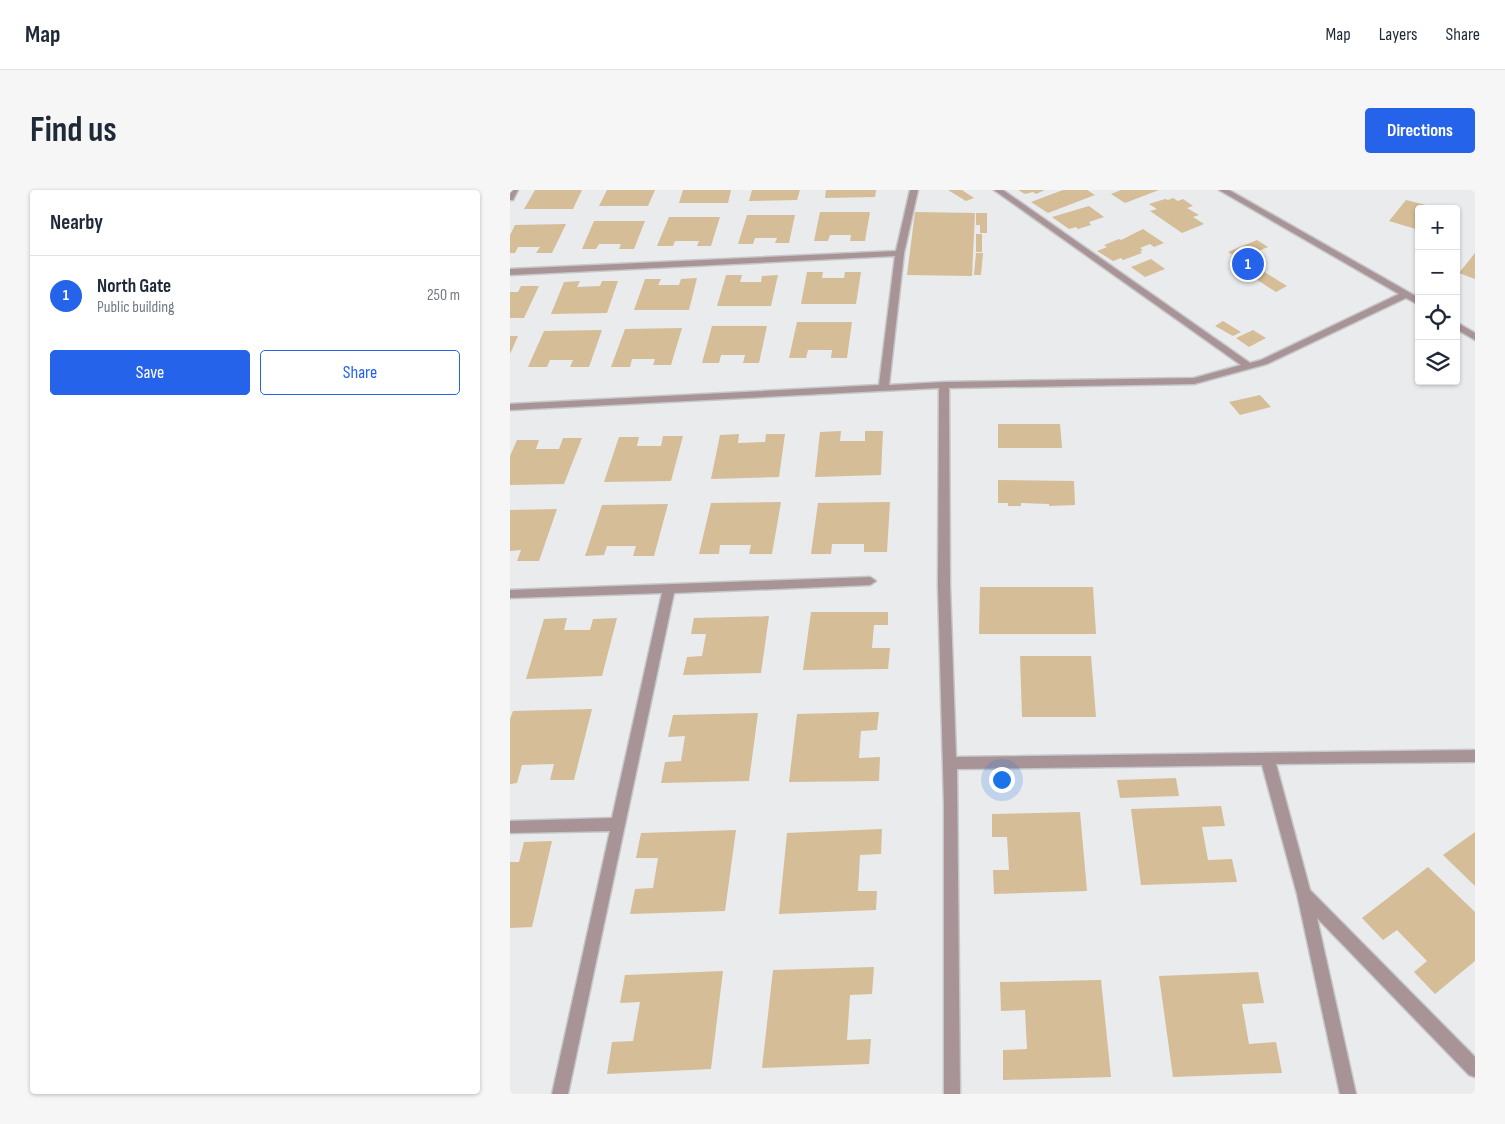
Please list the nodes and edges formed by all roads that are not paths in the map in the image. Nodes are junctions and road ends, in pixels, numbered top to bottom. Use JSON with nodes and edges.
{"nodes":[{"id":1,"x":514,"y":190,"type":"edge"},
{"id":2,"x":914,"y":190,"type":"edge"},
{"id":3,"x":998,"y":190,"type":"edge"},
{"id":4,"x":1223,"y":190,"type":"edge"},
{"id":5,"x":510,"y":198,"type":"edge"},
{"id":6,"x":900,"y":253,"type":"junction"},
{"id":7,"x":510,"y":272,"type":"edge"},
{"id":8,"x":1407,"y":294,"type":"junction"},
{"id":9,"x":1415,"y":299,"type":"edge"},
{"id":10,"x":1460,"y":328,"type":"edge"},
{"id":11,"x":1475,"y":337,"type":"edge"},
{"id":12,"x":1250,"y":367,"type":"junction"},
{"id":13,"x":944,"y":385,"type":"junction"},
{"id":14,"x":884,"y":387,"type":"junction"},
{"id":15,"x":510,"y":407,"type":"edge"},
{"id":16,"x":870,"y":581,"type":"dead end"},
{"id":17,"x":669,"y":589,"type":"junction"},
{"id":18,"x":510,"y":594,"type":"edge"},
{"id":19,"x":1475,"y":756,"type":"edge"},
{"id":20,"x":1267,"y":758,"type":"junction"},
{"id":21,"x":949,"y":763,"type":"junction"},
{"id":22,"x":618,"y":824,"type":"junction"},
{"id":23,"x":510,"y":827,"type":"edge"},
{"id":24,"x":1304,"y":894,"type":"junction"},
{"id":25,"x":1475,"y":1069,"type":"edge"},
{"id":26,"x":560,"y":1094,"type":"edge"},
{"id":27,"x":952,"y":1094,"type":"edge"},
{"id":28,"x":1348,"y":1094,"type":"edge"}],
"edges":[{"from":1,"to":5,"type":"street"},
{"from":2,"to":6,"type":"street"},
{"from":3,"to":12,"type":"street"},
{"from":4,"to":8,"type":"street"},
{"from":6,"to":7,"type":"street"},
{"from":6,"to":14,"type":"street"},
{"from":8,"to":9,"type":"street"},
{"from":8,"to":12,"type":"street"},
{"from":10,"to":11,"type":"street"},
{"from":12,"to":13,"type":"street"},
{"from":13,"to":14,"type":"street"},
{"from":13,"to":21,"type":"street"},
{"from":14,"to":15,"type":"street"},
{"from":16,"to":17,"type":"street"},
{"from":17,"to":18,"type":"street"},
{"from":17,"to":22,"type":"street"},
{"from":19,"to":20,"type":"street"},
{"from":20,"to":21,"type":"street"},
{"from":20,"to":24,"type":"street"},
{"from":21,"to":27,"type":"street"},
{"from":22,"to":23,"type":"street"},
{"from":22,"to":26,"type":"street"},
{"from":24,"to":25,"type":"street"},
{"from":24,"to":28,"type":"street"}]}
